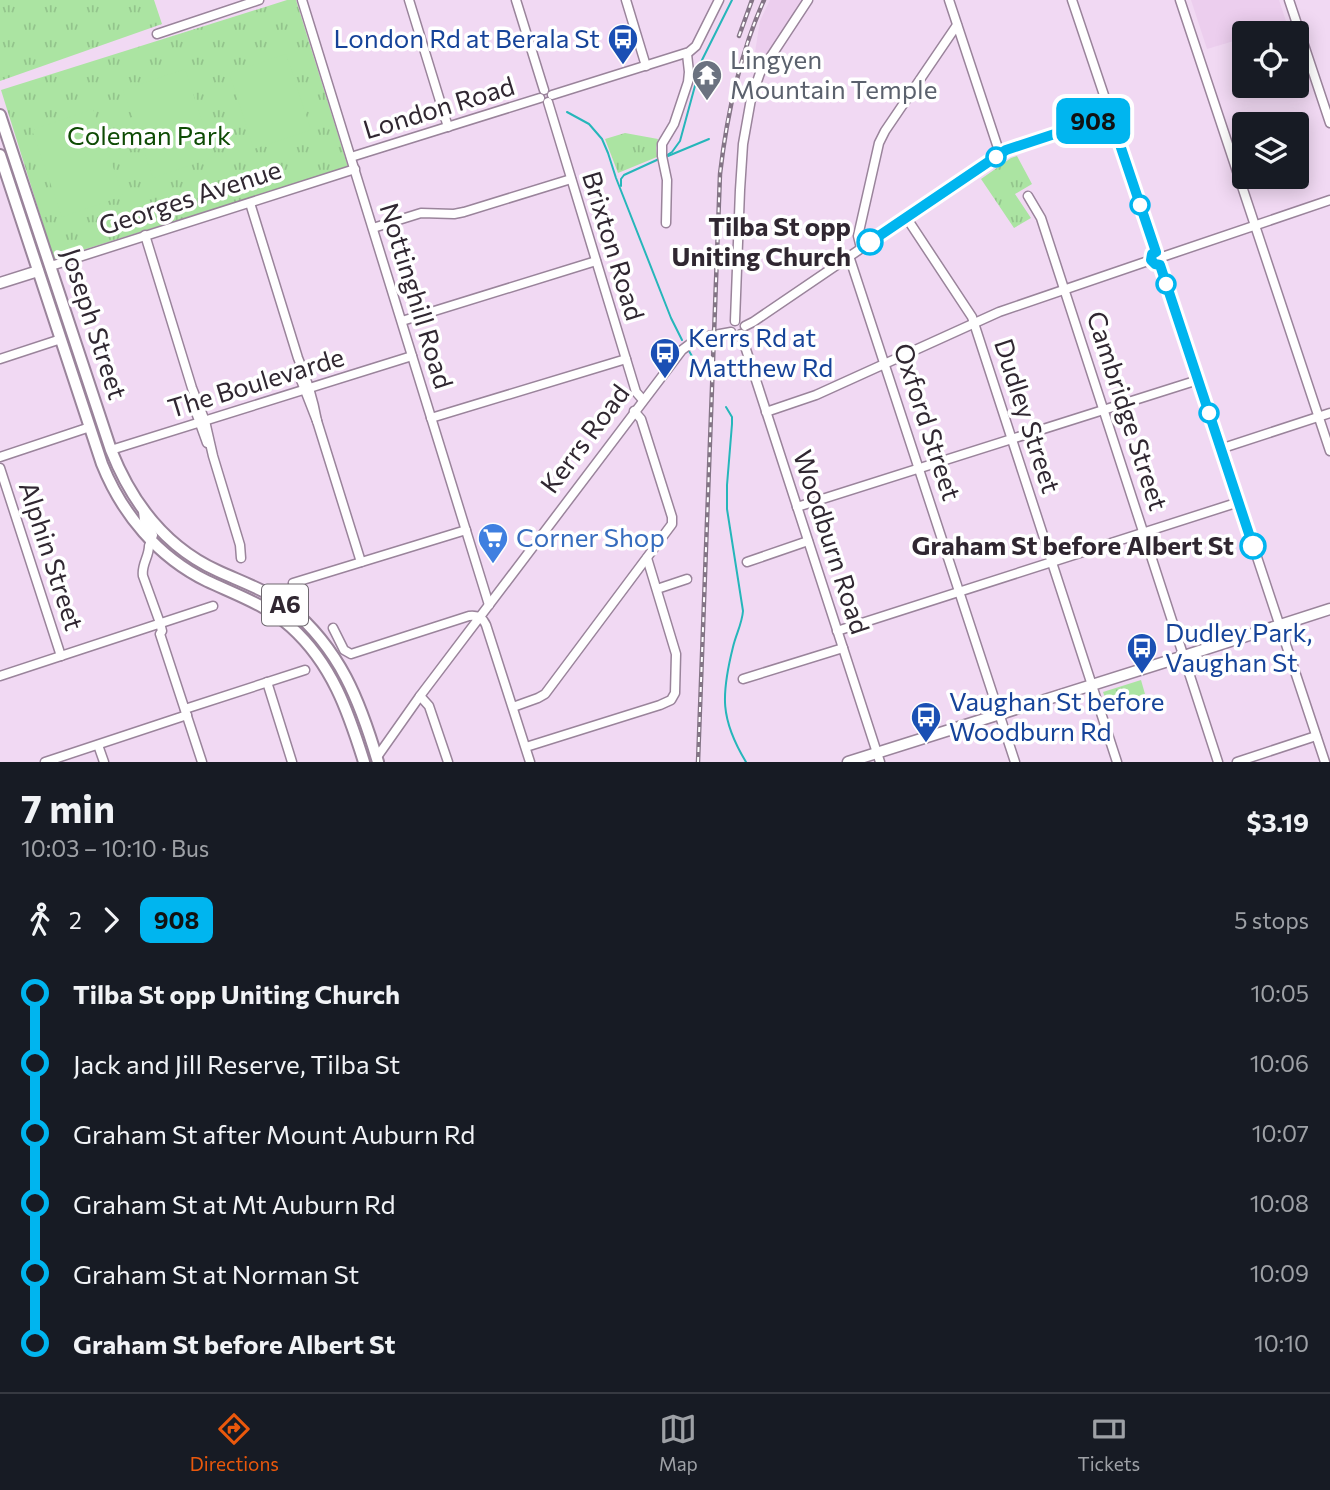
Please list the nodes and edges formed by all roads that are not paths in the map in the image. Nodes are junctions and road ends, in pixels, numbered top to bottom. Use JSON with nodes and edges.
{"nodes":[{"id":1,"x":259,"y":0,"type":"edge"},
{"id":2,"x":302,"y":0,"type":"edge"},
{"id":3,"x":409,"y":0,"type":"edge"},
{"id":4,"x":516,"y":0,"type":"edge"},
{"id":5,"x":626,"y":0,"type":"edge"},
{"id":6,"x":719,"y":0,"type":"edge"},
{"id":7,"x":808,"y":0,"type":"edge"},
{"id":8,"x":949,"y":0,"type":"edge"},
{"id":9,"x":1072,"y":0,"type":"edge"},
{"id":10,"x":1180,"y":0,"type":"edge"},
{"id":11,"x":1289,"y":0,"type":"edge"},
{"id":12,"x":957,"y":25,"type":"junction"},
{"id":13,"x":157,"y":34,"type":"dead end"},
{"id":14,"x":687,"y":54,"type":"junction"},
{"id":15,"x":646,"y":66,"type":"junction"},
{"id":16,"x":546,"y":96,"type":"junction"},
{"id":17,"x":0,"y":115,"type":"edge"},
{"id":18,"x":1108,"y":120,"type":"junction"},
{"id":19,"x":1330,"y":123,"type":"edge"},
{"id":20,"x":448,"y":127,"type":"junction"},
{"id":21,"x":1000,"y":154,"type":"junction"},
{"id":22,"x":0,"y":155,"type":"edge"},
{"id":23,"x":351,"y":157,"type":"junction"},
{"id":24,"x":355,"y":169,"type":"junction"},
{"id":25,"x":571,"y":178,"type":"junction"},
{"id":26,"x":1028,"y":196,"type":"dead end"},
{"id":27,"x":1330,"y":200,"type":"edge"},
{"id":28,"x":250,"y":202,"type":"junction"},
{"id":29,"x":906,"y":218,"type":"junction"},
{"id":30,"x":666,"y":223,"type":"dead end"},
{"id":31,"x":1255,"y":226,"type":"junction"},
{"id":32,"x":373,"y":228,"type":"junction"},
{"id":33,"x":145,"y":235,"type":"junction"},
{"id":34,"x":861,"y":248,"type":"junction"},
{"id":35,"x":849,"y":256,"type":"junction"},
{"id":36,"x":1157,"y":256,"type":"junction"},
{"id":37,"x":596,"y":261,"type":"junction"},
{"id":38,"x":51,"y":266,"type":"junction"},
{"id":39,"x":38,"y":271,"type":"junction"},
{"id":40,"x":0,"y":284,"type":"edge"},
{"id":41,"x":1065,"y":289,"type":"junction"},
{"id":42,"x":402,"y":321,"type":"junction"},
{"id":43,"x":735,"y":321,"type":"junction"},
{"id":44,"x":974,"y":322,"type":"junction"},
{"id":45,"x":743,"y":330,"type":"junction"},
{"id":46,"x":731,"y":332,"type":"junction"},
{"id":47,"x":61,"y":339,"type":"junction"},
{"id":48,"x":412,"y":356,"type":"junction"},
{"id":49,"x":0,"y":359,"type":"edge"},
{"id":50,"x":626,"y":359,"type":"junction"},
{"id":51,"x":885,"y":363,"type":"junction"},
{"id":52,"x":1198,"y":380,"type":"junction"},
{"id":53,"x":307,"y":389,"type":"junction"},
{"id":54,"x":643,"y":400,"type":"junction"},
{"id":55,"x":1104,"y":409,"type":"junction"},
{"id":56,"x":634,"y":411,"type":"junction"},
{"id":57,"x":766,"y":412,"type":"junction"},
{"id":58,"x":1330,"y":413,"type":"edge"},
{"id":59,"x":1318,"y":416,"type":"junction"},
{"id":60,"x":431,"y":418,"type":"junction"},
{"id":61,"x":202,"y":421,"type":"junction"},
{"id":62,"x":90,"y":427,"type":"junction"},
{"id":63,"x":1012,"y":439,"type":"junction"},
{"id":64,"x":1220,"y":449,"type":"junction"},
{"id":65,"x":111,"y":450,"type":"junction"},
{"id":66,"x":1330,"y":451,"type":"edge"},
{"id":67,"x":0,"y":457,"type":"edge"},
{"id":68,"x":0,"y":468,"type":"edge"},
{"id":69,"x":919,"y":468,"type":"junction"},
{"id":70,"x":1238,"y":502,"type":"junction"},
{"id":71,"x":797,"y":507,"type":"junction"},
{"id":72,"x":143,"y":511,"type":"junction"},
{"id":73,"x":466,"y":530,"type":"junction"},
{"id":74,"x":1144,"y":533,"type":"junction"},
{"id":75,"x":808,"y":541,"type":"junction"},
{"id":76,"x":150,"y":543,"type":"junction"},
{"id":77,"x":242,"y":558,"type":"dead end"},
{"id":78,"x":647,"y":558,"type":"junction"},
{"id":79,"x":1052,"y":561,"type":"junction"},
{"id":80,"x":361,"y":562,"type":"junction"},
{"id":81,"x":747,"y":562,"type":"dead end"},
{"id":82,"x":687,"y":579,"type":"dead end"},
{"id":83,"x":293,"y":583,"type":"dead end"},
{"id":84,"x":657,"y":589,"type":"junction"},
{"id":85,"x":959,"y":590,"type":"junction"},
{"id":86,"x":489,"y":605,"type":"junction"},
{"id":87,"x":213,"y":606,"type":"dead end"},
{"id":88,"x":1330,"y":609,"type":"edge"},
{"id":89,"x":480,"y":618,"type":"junction"},
{"id":90,"x":157,"y":624,"type":"junction"},
{"id":91,"x":1279,"y":626,"type":"junction"},
{"id":92,"x":332,"y":628,"type":"dead end"},
{"id":93,"x":837,"y":631,"type":"junction"},
{"id":94,"x":843,"y":648,"type":"junction"},
{"id":95,"x":61,"y":656,"type":"junction"},
{"id":96,"x":1184,"y":656,"type":"junction"},
{"id":97,"x":304,"y":670,"type":"dead end"},
{"id":98,"x":0,"y":676,"type":"edge"},
{"id":99,"x":743,"y":679,"type":"dead end"},
{"id":100,"x":267,"y":682,"type":"junction"},
{"id":101,"x":1092,"y":685,"type":"junction"},
{"id":102,"x":420,"y":696,"type":"junction"},
{"id":103,"x":513,"y":707,"type":"junction"},
{"id":104,"x":186,"y":712,"type":"junction"},
{"id":105,"x":999,"y":715,"type":"junction"},
{"id":106,"x":1316,"y":736,"type":"junction"},
{"id":107,"x":99,"y":745,"type":"junction"},
{"id":108,"x":526,"y":747,"type":"junction"},
{"id":109,"x":879,"y":757,"type":"edge"},
{"id":110,"x":377,"y":759,"type":"edge"},
{"id":111,"x":364,"y":761,"type":"edge"},
{"id":112,"x":45,"y":762,"type":"edge"},
{"id":113,"x":104,"y":762,"type":"edge"},
{"id":114,"x":202,"y":762,"type":"edge"},
{"id":115,"x":292,"y":762,"type":"edge"},
{"id":116,"x":448,"y":762,"type":"edge"},
{"id":117,"x":530,"y":762,"type":"edge"},
{"id":118,"x":848,"y":762,"type":"edge"},
{"id":119,"x":1014,"y":762,"type":"edge"},
{"id":120,"x":1117,"y":762,"type":"edge"},
{"id":121,"x":1218,"y":762,"type":"edge"},
{"id":122,"x":1237,"y":762,"type":"edge"},
{"id":123,"x":1325,"y":762,"type":"edge"}],
"edges":[{"from":1,"to":13,"type":"street"},
{"from":2,"to":23,"type":"street","name":"Nottinghill Road"},
{"from":3,"to":20,"type":"street"},
{"from":4,"to":16,"type":"street","name":"Brixton Road"},
{"from":5,"to":15,"type":"street"},
{"from":6,"to":14,"type":"street"},
{"from":7,"to":43,"type":"street"},
{"from":8,"to":12,"type":"street"},
{"from":9,"to":18,"type":"street"},
{"from":10,"to":31,"type":"street"},
{"from":11,"to":19,"type":"street"},
{"from":12,"to":21,"type":"street"},
{"from":12,"to":34,"type":"street"},
{"from":14,"to":15,"type":"street","name":"London Road"},
{"from":14,"to":30,"type":"street"},
{"from":15,"to":16,"type":"street","name":"London Road"},
{"from":16,"to":20,"type":"street","name":"London Road"},
{"from":16,"to":25,"type":"street","name":"Brixton Road"},
{"from":17,"to":38,"type":"highway","name":"Joseph Street","number":"A6"},
{"from":18,"to":21,"type":"street"},
{"from":18,"to":36,"type":"street"},
{"from":20,"to":23,"type":"street","name":"London Road"},
{"from":21,"to":29,"type":"street"},
{"from":22,"to":39,"type":"highway","name":"Joseph Street","number":"A6"},
{"from":23,"to":24,"type":"street","name":"Nottinghill Road"},
{"from":24,"to":28,"type":"street","name":"Georges Avenue"},
{"from":24,"to":32,"type":"street","name":"Nottinghill Road"},
{"from":25,"to":32,"type":"street"},
{"from":25,"to":37,"type":"street","name":"Brixton Road"},
{"from":26,"to":41,"type":"street","name":"Cambridge Street"},
{"from":27,"to":31,"type":"street"},
{"from":28,"to":33,"type":"street","name":"Georges Avenue"},
{"from":28,"to":53,"type":"street"},
{"from":29,"to":34,"type":"street"},
{"from":29,"to":44,"type":"street","name":"Dudley Street"},
{"from":31,"to":36,"type":"street"},
{"from":31,"to":59,"type":"street"},
{"from":32,"to":42,"type":"street","name":"Nottinghill Road"},
{"from":33,"to":38,"type":"street","name":"Georges Avenue"},
{"from":33,"to":61,"type":"street"},
{"from":34,"to":35,"type":"street"},
{"from":35,"to":45,"type":"street"},
{"from":35,"to":51,"type":"street","name":"Oxford Street"},
{"from":36,"to":41,"type":"street"},
{"from":36,"to":52,"type":"street"},
{"from":37,"to":42,"type":"street"},
{"from":37,"to":50,"type":"street","name":"Brixton Road"},
{"from":38,"to":39,"type":"highway","name":"Georges Avenue"},
{"from":38,"to":65,"type":"highway","name":"Joseph Street","number":"A6"},
{"from":39,"to":40,"type":"main road","name":"Georges Avenue"},
{"from":39,"to":47,"type":"highway","name":"Joseph Street","number":"A6"},
{"from":41,"to":44,"type":"street"},
{"from":41,"to":55,"type":"street","name":"Cambridge Street"},
{"from":42,"to":48,"type":"street","name":"Nottinghill Road"},
{"from":43,"to":45,"type":"street"},
{"from":43,"to":46,"type":"street"},
{"from":44,"to":51,"type":"street"},
{"from":44,"to":63,"type":"street","name":"Dudley Street"},
{"from":45,"to":46,"type":"street"},
{"from":45,"to":57,"type":"street","name":"Woodburn Road"},
{"from":46,"to":54,"type":"street","name":"Kerrs Road"},
{"from":47,"to":49,"type":"street"},
{"from":47,"to":62,"type":"highway","name":"Joseph Street","number":"A6"},
{"from":48,"to":53,"type":"street","name":"The Boulevarde"},
{"from":48,"to":60,"type":"street","name":"Nottinghill Road"},
{"from":50,"to":54,"type":"street","name":"Brixton Road"},
{"from":50,"to":60,"type":"street"},
{"from":51,"to":57,"type":"street"},
{"from":51,"to":69,"type":"street","name":"Oxford Street"},
{"from":52,"to":55,"type":"street"},
{"from":52,"to":64,"type":"street"},
{"from":53,"to":61,"type":"street","name":"The Boulevarde"},
{"from":53,"to":80,"type":"street"},
{"from":54,"to":56,"type":"street","name":"Kerrs Road"},
{"from":55,"to":63,"type":"street"},
{"from":55,"to":74,"type":"street","name":"Cambridge Street"},
{"from":56,"to":78,"type":"street"},
{"from":56,"to":86,"type":"street","name":"Kerrs Road"},
{"from":57,"to":71,"type":"street","name":"Woodburn Road"},
{"from":58,"to":59,"type":"street"},
{"from":59,"to":64,"type":"street"},
{"from":59,"to":66,"type":"street"},
{"from":60,"to":73,"type":"street","name":"Nottinghill Road"},
{"from":61,"to":65,"type":"street","name":"The Boulevarde"},
{"from":61,"to":77,"type":"street"},
{"from":62,"to":67,"type":"street"},
{"from":62,"to":76,"type":"highway","name":"Joseph Street","number":"A6"},
{"from":63,"to":69,"type":"street"},
{"from":63,"to":79,"type":"street","name":"Dudley Street"},
{"from":64,"to":70,"type":"street"},
{"from":65,"to":72,"type":"highway","name":"Joseph Street","number":"A6"},
{"from":68,"to":95,"type":"street","name":"Alphin Street"},
{"from":69,"to":71,"type":"street"},
{"from":69,"to":85,"type":"street","name":"Oxford Street"},
{"from":70,"to":74,"type":"street"},
{"from":70,"to":91,"type":"street"},
{"from":71,"to":75,"type":"street","name":"Woodburn Road"},
{"from":72,"to":76,"type":"street","name":"Joseph Street"},
{"from":72,"to":110,"type":"highway","number":"A6"},
{"from":73,"to":80,"type":"street"},
{"from":73,"to":86,"type":"street","name":"Nottinghill Road"},
{"from":74,"to":79,"type":"street"},
{"from":74,"to":96,"type":"street","name":"Cambridge Street"},
{"from":75,"to":81,"type":"street"},
{"from":75,"to":93,"type":"street","name":"Woodburn Road"},
{"from":76,"to":90,"type":"street","name":"Joseph Street"},
{"from":76,"to":111,"type":"highway","number":"A6"},
{"from":78,"to":84,"type":"street"},
{"from":78,"to":103,"type":"street"},
{"from":79,"to":85,"type":"street"},
{"from":79,"to":101,"type":"street","name":"Dudley Street"},
{"from":80,"to":83,"type":"street"},
{"from":82,"to":84,"type":"street"},
{"from":84,"to":108,"type":"street"},
{"from":85,"to":93,"type":"street"},
{"from":85,"to":105,"type":"street","name":"Oxford Street"},
{"from":86,"to":89,"type":"street","name":"Kerrs Road"},
{"from":87,"to":90,"type":"street"},
{"from":88,"to":91,"type":"main road"},
{"from":89,"to":92,"type":"street"},
{"from":89,"to":102,"type":"street","name":"Kerrs Road"},
{"from":89,"to":103,"type":"street"},
{"from":90,"to":95,"type":"street"},
{"from":90,"to":104,"type":"street","name":"Joseph Street"},
{"from":91,"to":96,"type":"main road"},
{"from":91,"to":106,"type":"street"},
{"from":93,"to":94,"type":"street","name":"Woodburn Road"},
{"from":94,"to":99,"type":"street"},
{"from":94,"to":109,"type":"street","name":"Woodburn Road"},
{"from":95,"to":98,"type":"street"},
{"from":96,"to":101,"type":"main road"},
{"from":96,"to":121,"type":"street","name":"Cambridge Street"},
{"from":97,"to":100,"type":"street"},
{"from":100,"to":104,"type":"street"},
{"from":100,"to":115,"type":"street"},
{"from":101,"to":105,"type":"main road"},
{"from":101,"to":120,"type":"street","name":"Dudley Street"},
{"from":102,"to":110,"type":"street","name":"Kerrs Road"},
{"from":102,"to":116,"type":"street"},
{"from":103,"to":108,"type":"street"},
{"from":104,"to":107,"type":"street"},
{"from":104,"to":114,"type":"street","name":"Joseph Street"},
{"from":105,"to":109,"type":"main road"},
{"from":105,"to":119,"type":"street","name":"Oxford Street"},
{"from":106,"to":122,"type":"street"},
{"from":106,"to":123,"type":"street"},
{"from":107,"to":112,"type":"street"},
{"from":107,"to":113,"type":"street"},
{"from":108,"to":117,"type":"street"},
{"from":109,"to":118,"type":"main road"},
{"from":110,"to":111,"type":"highway"}]}
